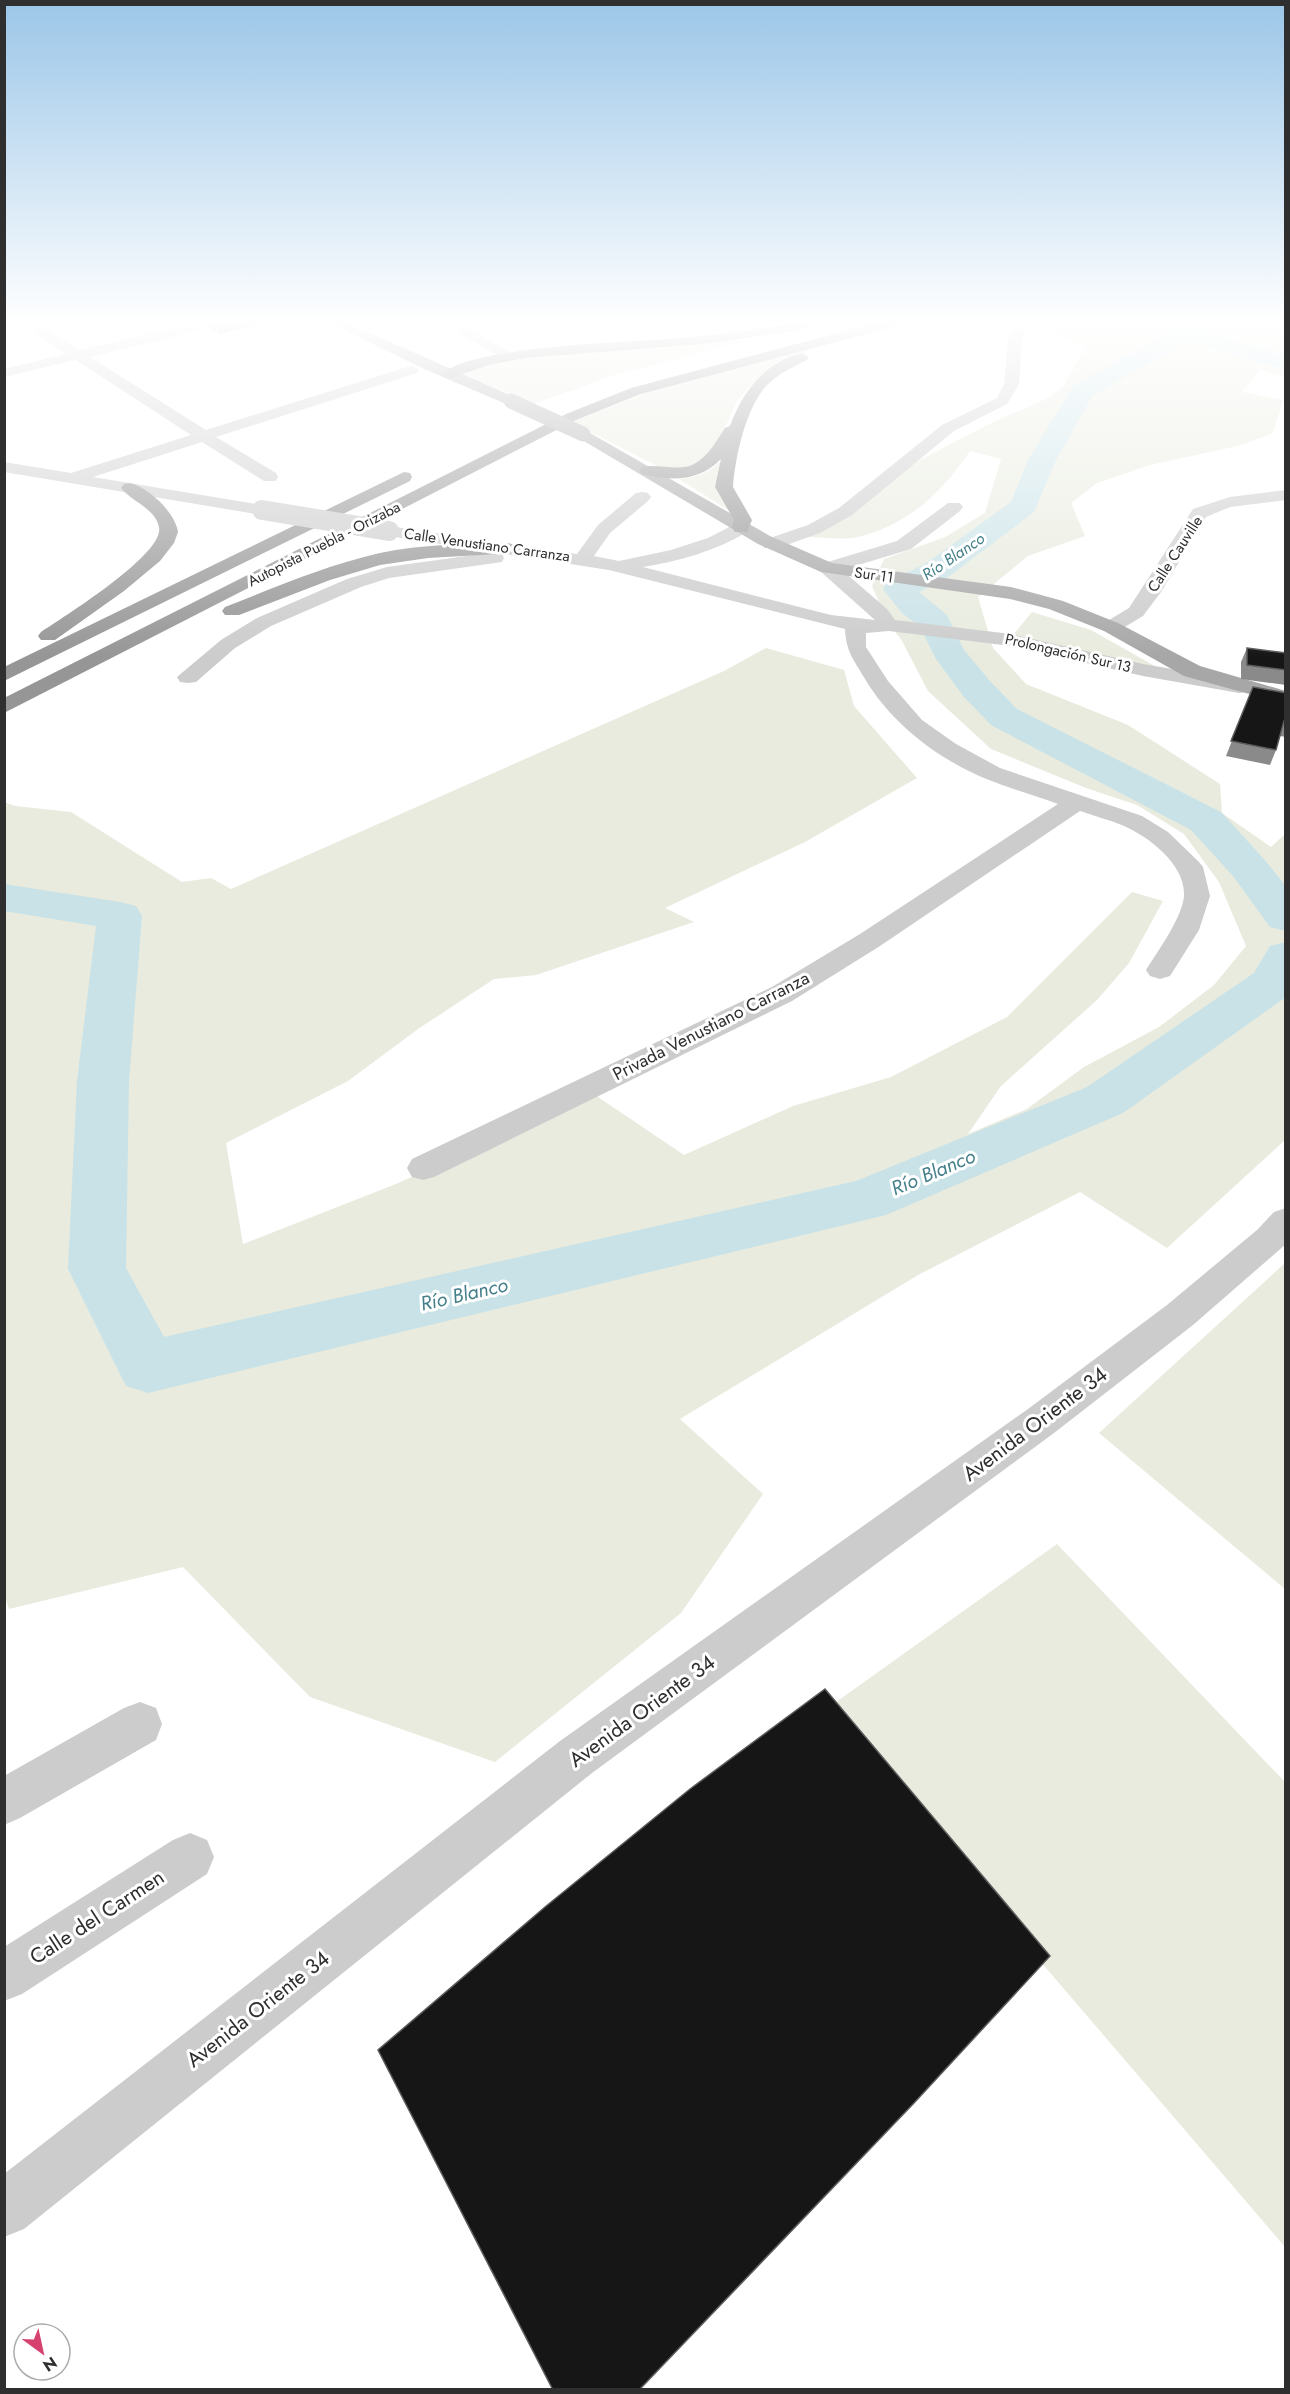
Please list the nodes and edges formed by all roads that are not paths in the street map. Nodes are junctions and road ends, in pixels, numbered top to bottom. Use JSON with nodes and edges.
{"nodes":[{"id":1,"x":200,"y":435,"type":"edge"},
{"id":2,"x":210,"y":435,"type":"edge"},
{"id":3,"x":536,"y":435,"type":"edge"},
{"id":4,"x":584,"y":435,"type":"edge"},
{"id":5,"x":729,"y":435,"type":"edge"},
{"id":6,"x":736,"y":435,"type":"edge"},
{"id":7,"x":940,"y":435,"type":"edge"},
{"id":8,"x":203,"y":437,"type":"junction"},
{"id":9,"x":4,"y":467,"type":"edge"},
{"id":10,"x":418,"y":470,"type":"dead end"},
{"id":11,"x":647,"y":470,"type":"junction"},
{"id":12,"x":270,"y":477,"type":"dead end"},
{"id":13,"x":69,"y":479,"type":"junction"},
{"id":14,"x":130,"y":488,"type":"junction"},
{"id":15,"x":1286,"y":495,"type":"edge"},
{"id":16,"x":642,"y":497,"type":"dead end"},
{"id":17,"x":954,"y":507,"type":"dead end"},
{"id":18,"x":741,"y":528,"type":"junction"},
{"id":19,"x":768,"y":542,"type":"junction"},
{"id":20,"x":517,"y":550,"type":"junction"},
{"id":21,"x":695,"y":550,"type":"junction"},
{"id":22,"x":583,"y":559,"type":"junction"},
{"id":23,"x":610,"y":564,"type":"junction"},
{"id":24,"x":828,"y":568,"type":"junction"},
{"id":25,"x":855,"y":625,"type":"junction"},
{"id":26,"x":891,"y":625,"type":"junction"},
{"id":27,"x":1111,"y":627,"type":"junction"},
{"id":28,"x":4,"y":663,"type":"edge"},
{"id":29,"x":4,"y":675,"type":"edge"},
{"id":30,"x":188,"y":676,"type":"dead end"},
{"id":31,"x":1241,"y":687,"type":"junction"},
{"id":32,"x":1286,"y":698,"type":"edge"},
{"id":33,"x":4,"y":708,"type":"edge"},
{"id":34,"x":1077,"y":802,"type":"junction"},
{"id":35,"x":1160,"y":970,"type":"dead end"},
{"id":36,"x":423,"y":1168,"type":"dead end"},
{"id":37,"x":1286,"y":1221,"type":"edge"},
{"id":38,"x":140,"y":1724,"type":"dead end"},
{"id":39,"x":4,"y":1802,"type":"edge"},
{"id":40,"x":190,"y":1857,"type":"dead end"},
{"id":41,"x":4,"y":1976,"type":"edge"},
{"id":42,"x":4,"y":2210,"type":"edge"}],
"edges":[{"from":1,"to":8,"type":"street"},
{"from":2,"to":8,"type":"street"},
{"from":3,"to":33,"type":"highway","name":"Autopista Puebla - Orizaba"},
{"from":4,"to":11,"type":"main road","name":"Sur 11","bridge":true},
{"from":5,"to":11,"type":"highway"},
{"from":6,"to":18,"type":"highway"},
{"from":7,"to":19,"type":"street"},
{"from":8,"to":12,"type":"street"},
{"from":8,"to":13,"type":"street"},
{"from":9,"to":13,"type":"street","name":"Calle Venustiano Carranza"},
{"from":10,"to":29,"type":"highway","name":"Autopista Puebla - Orizaba"},
{"from":11,"to":18,"type":"main road","name":"Sur 11"},
{"from":13,"to":14,"type":"street","name":"Calle Venustiano Carranza"},
{"from":14,"to":20,"type":"street","name":"Calle Venustiano Carranza","bridge":true},
{"from":14,"to":28,"type":"highway"},
{"from":15,"to":27,"type":"street","name":"Calle Cauville"},
{"from":16,"to":22,"type":"street"},
{"from":17,"to":24,"type":"street"},
{"from":18,"to":19,"type":"main road","name":"Sur 11"},
{"from":18,"to":21,"type":"street"},
{"from":19,"to":21,"type":"street"},
{"from":19,"to":24,"type":"main road","name":"Sur 11"},
{"from":20,"to":22,"type":"street","name":"Calle Venustiano Carranza"},
{"from":20,"to":30,"type":"street"},
{"from":20,"to":33,"type":"highway"},
{"from":21,"to":23,"type":"street"},
{"from":22,"to":23,"type":"street","name":"Calle Venustiano Carranza"},
{"from":23,"to":25,"type":"street","name":"Calle Venustiano Carranza"},
{"from":24,"to":26,"type":"street"},
{"from":24,"to":27,"type":"main road","name":"Sur 11"},
{"from":25,"to":26,"type":"street","name":"Calle Venustiano Carranza"},
{"from":25,"to":34,"type":"street"},
{"from":26,"to":31,"type":"street","name":"Prolongación Sur 13"},
{"from":27,"to":31,"type":"main road","name":"Sur 11"},
{"from":31,"to":32,"type":"main road","name":"Sur 11"},
{"from":34,"to":35,"type":"street"},
{"from":34,"to":36,"type":"street","name":"Privada Venustiano Carranza"},
{"from":37,"to":42,"type":"street","name":"Avenida Oriente 34"},
{"from":38,"to":39,"type":"street"},
{"from":40,"to":41,"type":"street","name":"Calle del Carmen"}]}
